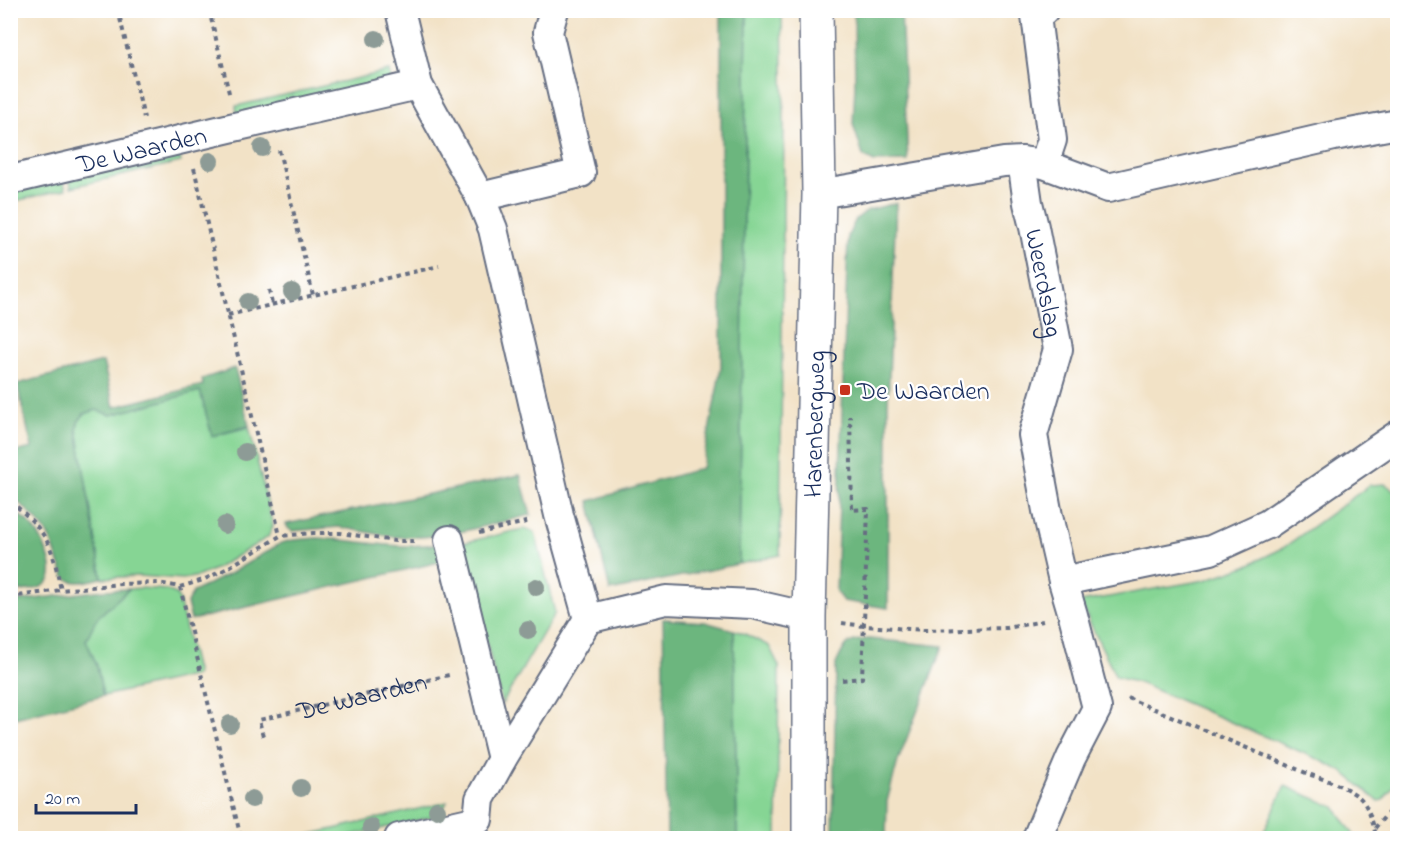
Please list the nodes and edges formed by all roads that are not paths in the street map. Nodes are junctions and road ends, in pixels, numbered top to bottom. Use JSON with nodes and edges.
{"nodes":[{"id":1,"x":400,"y":10,"type":"edge"},
{"id":2,"x":554,"y":10,"type":"edge"},
{"id":3,"x":816,"y":10,"type":"edge"},
{"id":4,"x":1044,"y":10,"type":"edge"},
{"id":5,"x":418,"y":85,"type":"junction"},
{"id":6,"x":1398,"y":124,"type":"edge"},
{"id":7,"x":1033,"y":163,"type":"junction"},
{"id":8,"x":10,"y":180,"type":"edge"},
{"id":9,"x":819,"y":194,"type":"junction"},
{"id":10,"x":480,"y":197,"type":"junction"},
{"id":11,"x":1398,"y":435,"type":"edge"},
{"id":12,"x":449,"y":540,"type":"road end"},
{"id":13,"x":1063,"y":580,"type":"junction"},
{"id":14,"x":809,"y":617,"type":"junction"},
{"id":15,"x":588,"y":619,"type":"junction"},
{"id":16,"x":502,"y":759,"type":"junction"},
{"id":17,"x":480,"y":829,"type":"edge"},
{"id":18,"x":399,"y":838,"type":"edge"},
{"id":19,"x":809,"y":838,"type":"edge"},
{"id":20,"x":1037,"y":838,"type":"edge"}],
"edges":[{"from":1,"to":5,"type":"street"},
{"from":2,"to":10,"type":"street"},
{"from":3,"to":9,"type":"street","name":"Harenbergweg"},
{"from":4,"to":7,"type":"street","name":"Weerdslag"},
{"from":5,"to":8,"type":"street","name":"De Waarden"},
{"from":5,"to":10,"type":"street"},
{"from":6,"to":7,"type":"street"},
{"from":7,"to":9,"type":"street"},
{"from":7,"to":13,"type":"street","name":"Weerdslag"},
{"from":9,"to":14,"type":"street","name":"Harenbergweg"},
{"from":10,"to":15,"type":"street"},
{"from":11,"to":13,"type":"street"},
{"from":12,"to":16,"type":"street"},
{"from":13,"to":20,"type":"street","name":"Weerdslag"},
{"from":14,"to":15,"type":"street"},
{"from":14,"to":19,"type":"street","name":"Harenbergweg"},
{"from":15,"to":16,"type":"street"},
{"from":16,"to":17,"type":"street"},
{"from":17,"to":18,"type":"street"}]}
